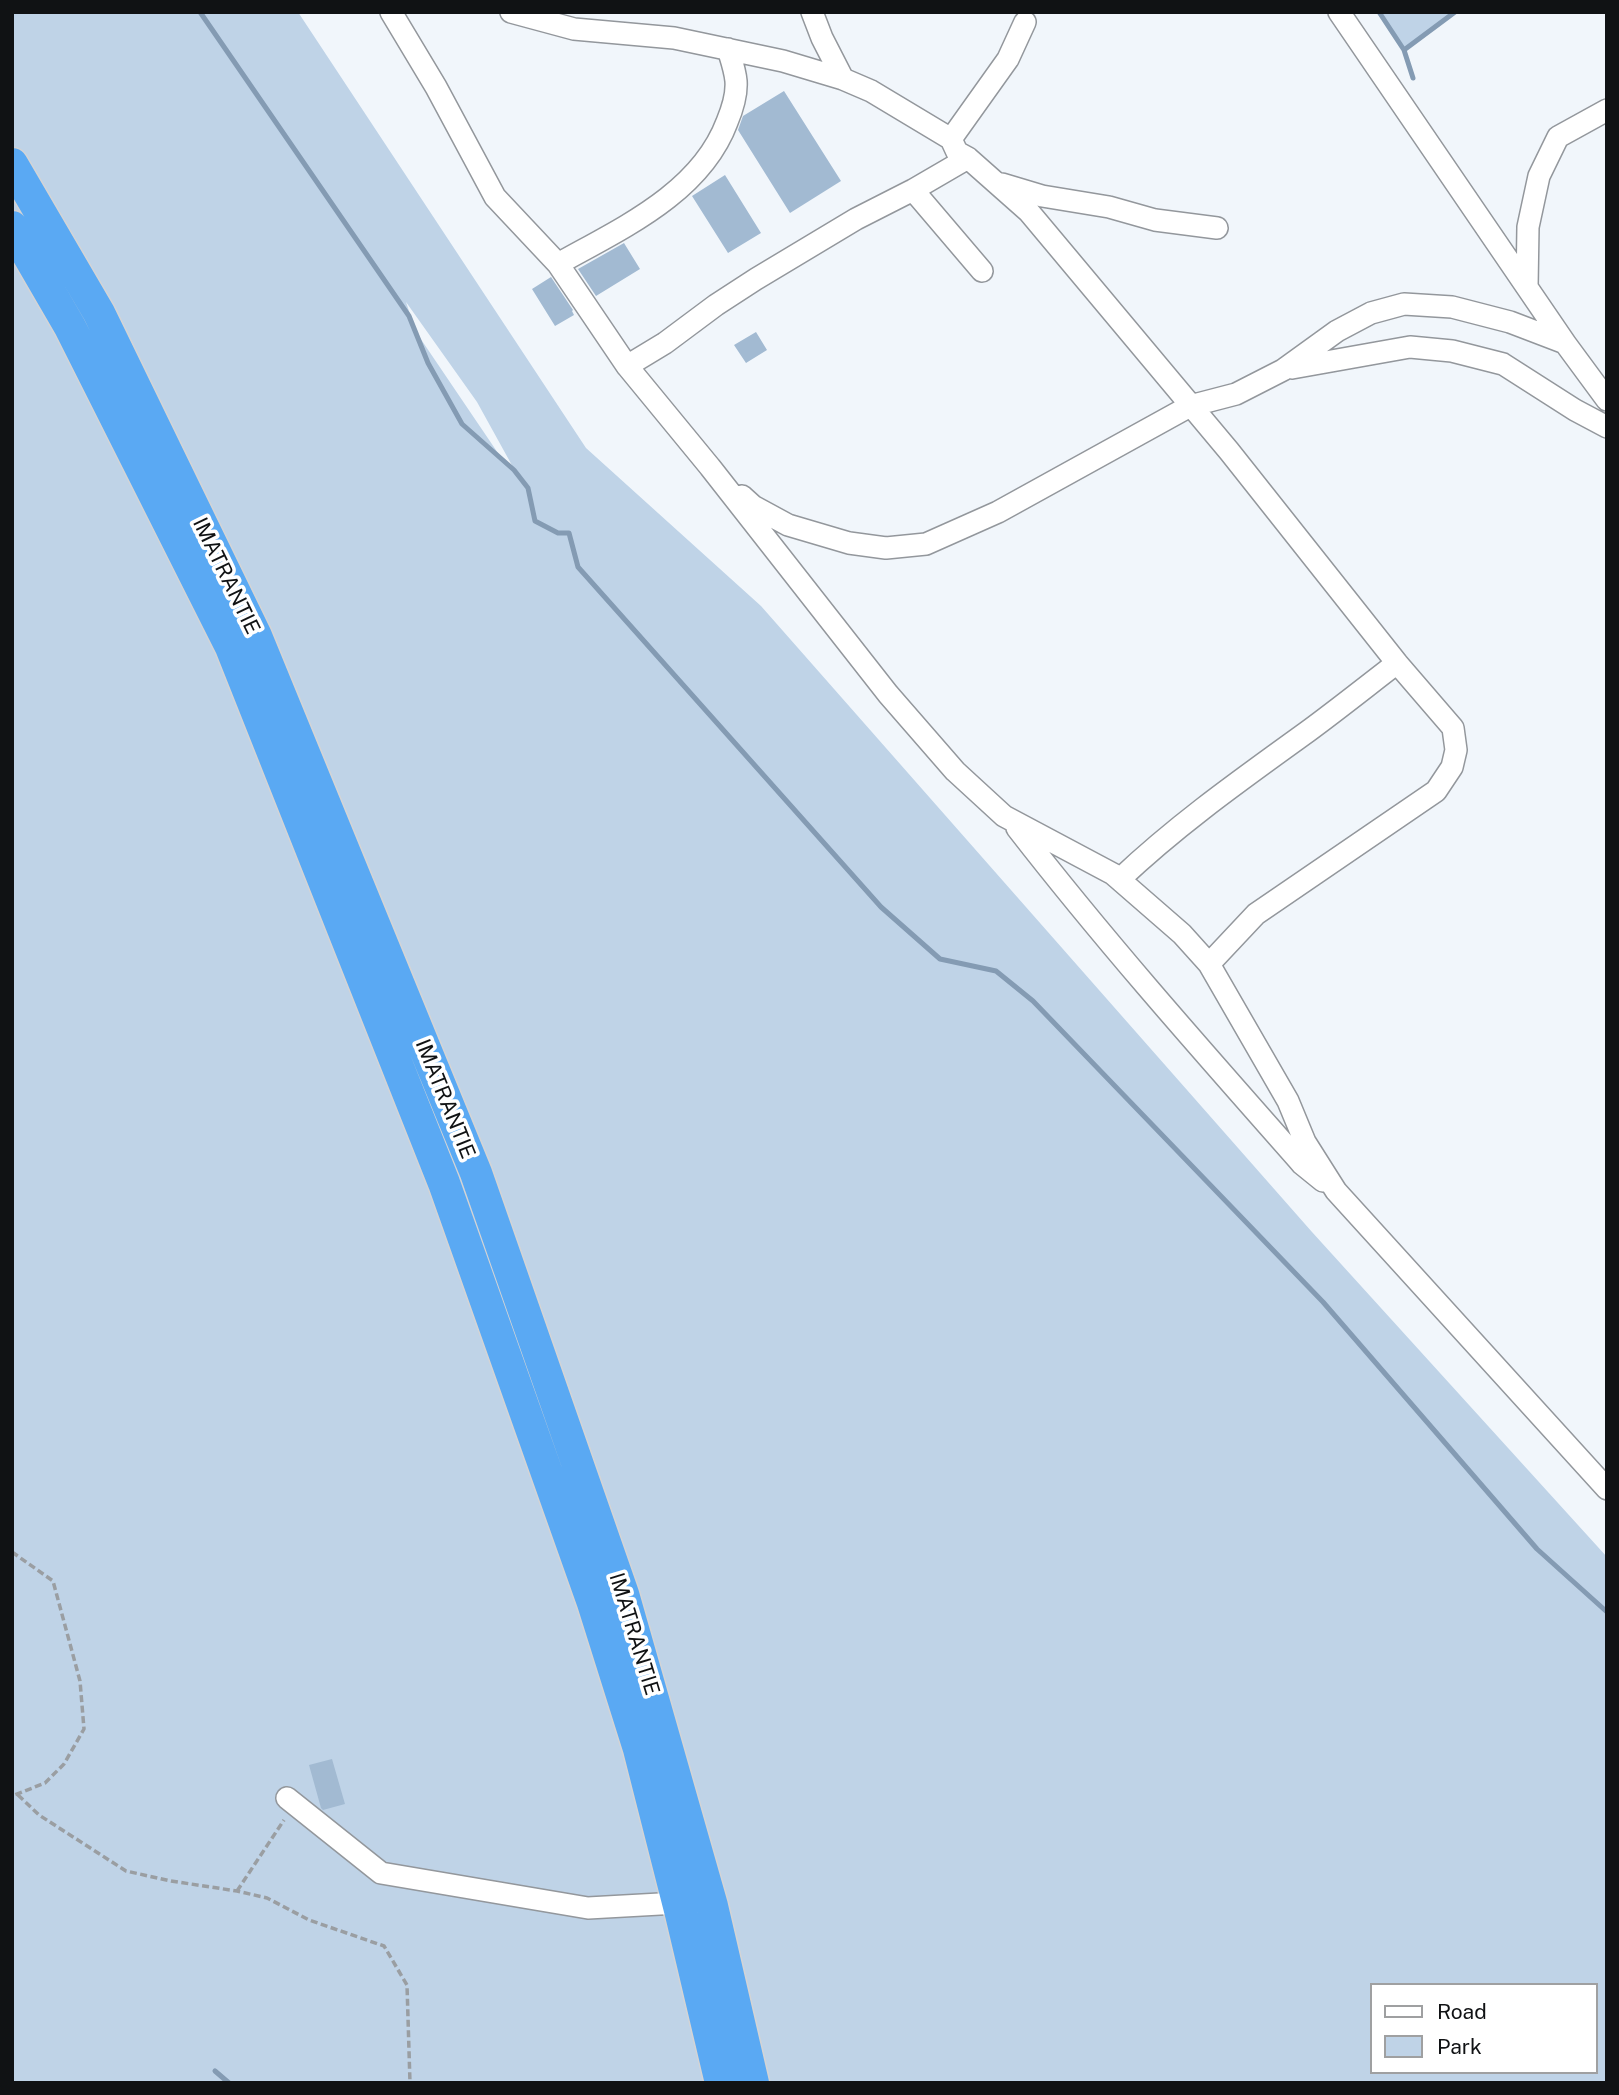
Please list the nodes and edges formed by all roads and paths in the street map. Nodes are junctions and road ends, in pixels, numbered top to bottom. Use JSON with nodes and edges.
{"nodes":[{"id":1,"x":391,"y":12,"type":"edge"},
{"id":2,"x":511,"y":12,"type":"edge"},
{"id":3,"x":812,"y":12,"type":"edge"},
{"id":4,"x":1339,"y":12,"type":"edge"},
{"id":5,"x":1025,"y":22,"type":"dead end"},
{"id":6,"x":728,"y":49,"type":"junction"},
{"id":7,"x":843,"y":79,"type":"junction"},
{"id":8,"x":1607,"y":110,"type":"edge"},
{"id":9,"x":951,"y":139,"type":"junction"},
{"id":10,"x":968,"y":158,"type":"junction"},
{"id":11,"x":12,"y":164,"type":"edge"},
{"id":12,"x":997,"y":182,"type":"junction"},
{"id":13,"x":913,"y":190,"type":"junction"},
{"id":14,"x":12,"y":227,"type":"edge"},
{"id":15,"x":1217,"y":228,"type":"dead end"},
{"id":16,"x":558,"y":264,"type":"junction"},
{"id":17,"x":982,"y":271,"type":"dead end"},
{"id":18,"x":1527,"y":287,"type":"junction"},
{"id":19,"x":1565,"y":343,"type":"junction"},
{"id":20,"x":627,"y":366,"type":"junction"},
{"id":21,"x":1283,"y":370,"type":"junction"},
{"id":22,"x":1607,"y":400,"type":"edge"},
{"id":23,"x":1191,"y":406,"type":"junction"},
{"id":24,"x":1607,"y":427,"type":"edge"},
{"id":25,"x":710,"y":467,"type":"junction"},
{"id":26,"x":1397,"y":663,"type":"junction"},
{"id":27,"x":1012,"y":822,"type":"junction"},
{"id":28,"x":1120,"y":879,"type":"junction"},
{"id":29,"x":1209,"y":964,"type":"junction"},
{"id":30,"x":1336,"y":1191,"type":"junction"},
{"id":31,"x":1607,"y":1489,"type":"edge"},
{"id":32,"x":12,"y":1552,"type":"edge"},
{"id":33,"x":12,"y":1796,"type":"edge"},
{"id":34,"x":18,"y":1796,"type":"junction"},
{"id":35,"x":287,"y":1798,"type":"dead end"},
{"id":36,"x":284,"y":1821,"type":"dead end"},
{"id":37,"x":237,"y":1891,"type":"junction"},
{"id":38,"x":678,"y":1903,"type":"junction"},
{"id":39,"x":410,"y":2083,"type":"edge"},
{"id":40,"x":721,"y":2083,"type":"edge"},
{"id":41,"x":752,"y":2083,"type":"edge"}],
"edges":[{"from":1,"to":16,"type":"lane"},
{"from":2,"to":6,"type":"lane"},
{"from":3,"to":7,"type":"lane"},
{"from":4,"to":18,"type":"lane"},
{"from":5,"to":9,"type":"lane"},
{"from":6,"to":7,"type":"lane"},
{"from":6,"to":16,"type":"lane"},
{"from":7,"to":9,"type":"lane"},
{"from":8,"to":18,"type":"lane"},
{"from":9,"to":10,"type":"lane"},
{"from":10,"to":12,"type":"lane"},
{"from":10,"to":13,"type":"lane"},
{"from":11,"to":41,"type":"highway","name":"IMATRANTIE"},
{"from":12,"to":15,"type":"lane"},
{"from":12,"to":23,"type":"lane"},
{"from":13,"to":17,"type":"lane"},
{"from":13,"to":20,"type":"lane"},
{"from":14,"to":38,"type":"highway","name":"IMATRANTIE"},
{"from":16,"to":20,"type":"lane"},
{"from":18,"to":19,"type":"lane"},
{"from":19,"to":21,"type":"lane"},
{"from":19,"to":22,"type":"lane"},
{"from":20,"to":25,"type":"lane"},
{"from":21,"to":23,"type":"lane"},
{"from":21,"to":24,"type":"lane"},
{"from":23,"to":25,"type":"lane"},
{"from":23,"to":26,"type":"lane"},
{"from":25,"to":27,"type":"lane"},
{"from":26,"to":28,"type":"lane"},
{"from":26,"to":29,"type":"lane"},
{"from":27,"to":28,"type":"lane"},
{"from":27,"to":30,"type":"lane"},
{"from":28,"to":29,"type":"lane"},
{"from":29,"to":30,"type":"lane"},
{"from":30,"to":31,"type":"lane"},
{"from":32,"to":34,"type":"path"},
{"from":33,"to":34,"type":"path"},
{"from":34,"to":37,"type":"path"},
{"from":35,"to":38,"type":"lane"},
{"from":36,"to":37,"type":"path"},
{"from":37,"to":39,"type":"path"},
{"from":38,"to":40,"type":"highway","name":"IMATRANTIE"}]}
